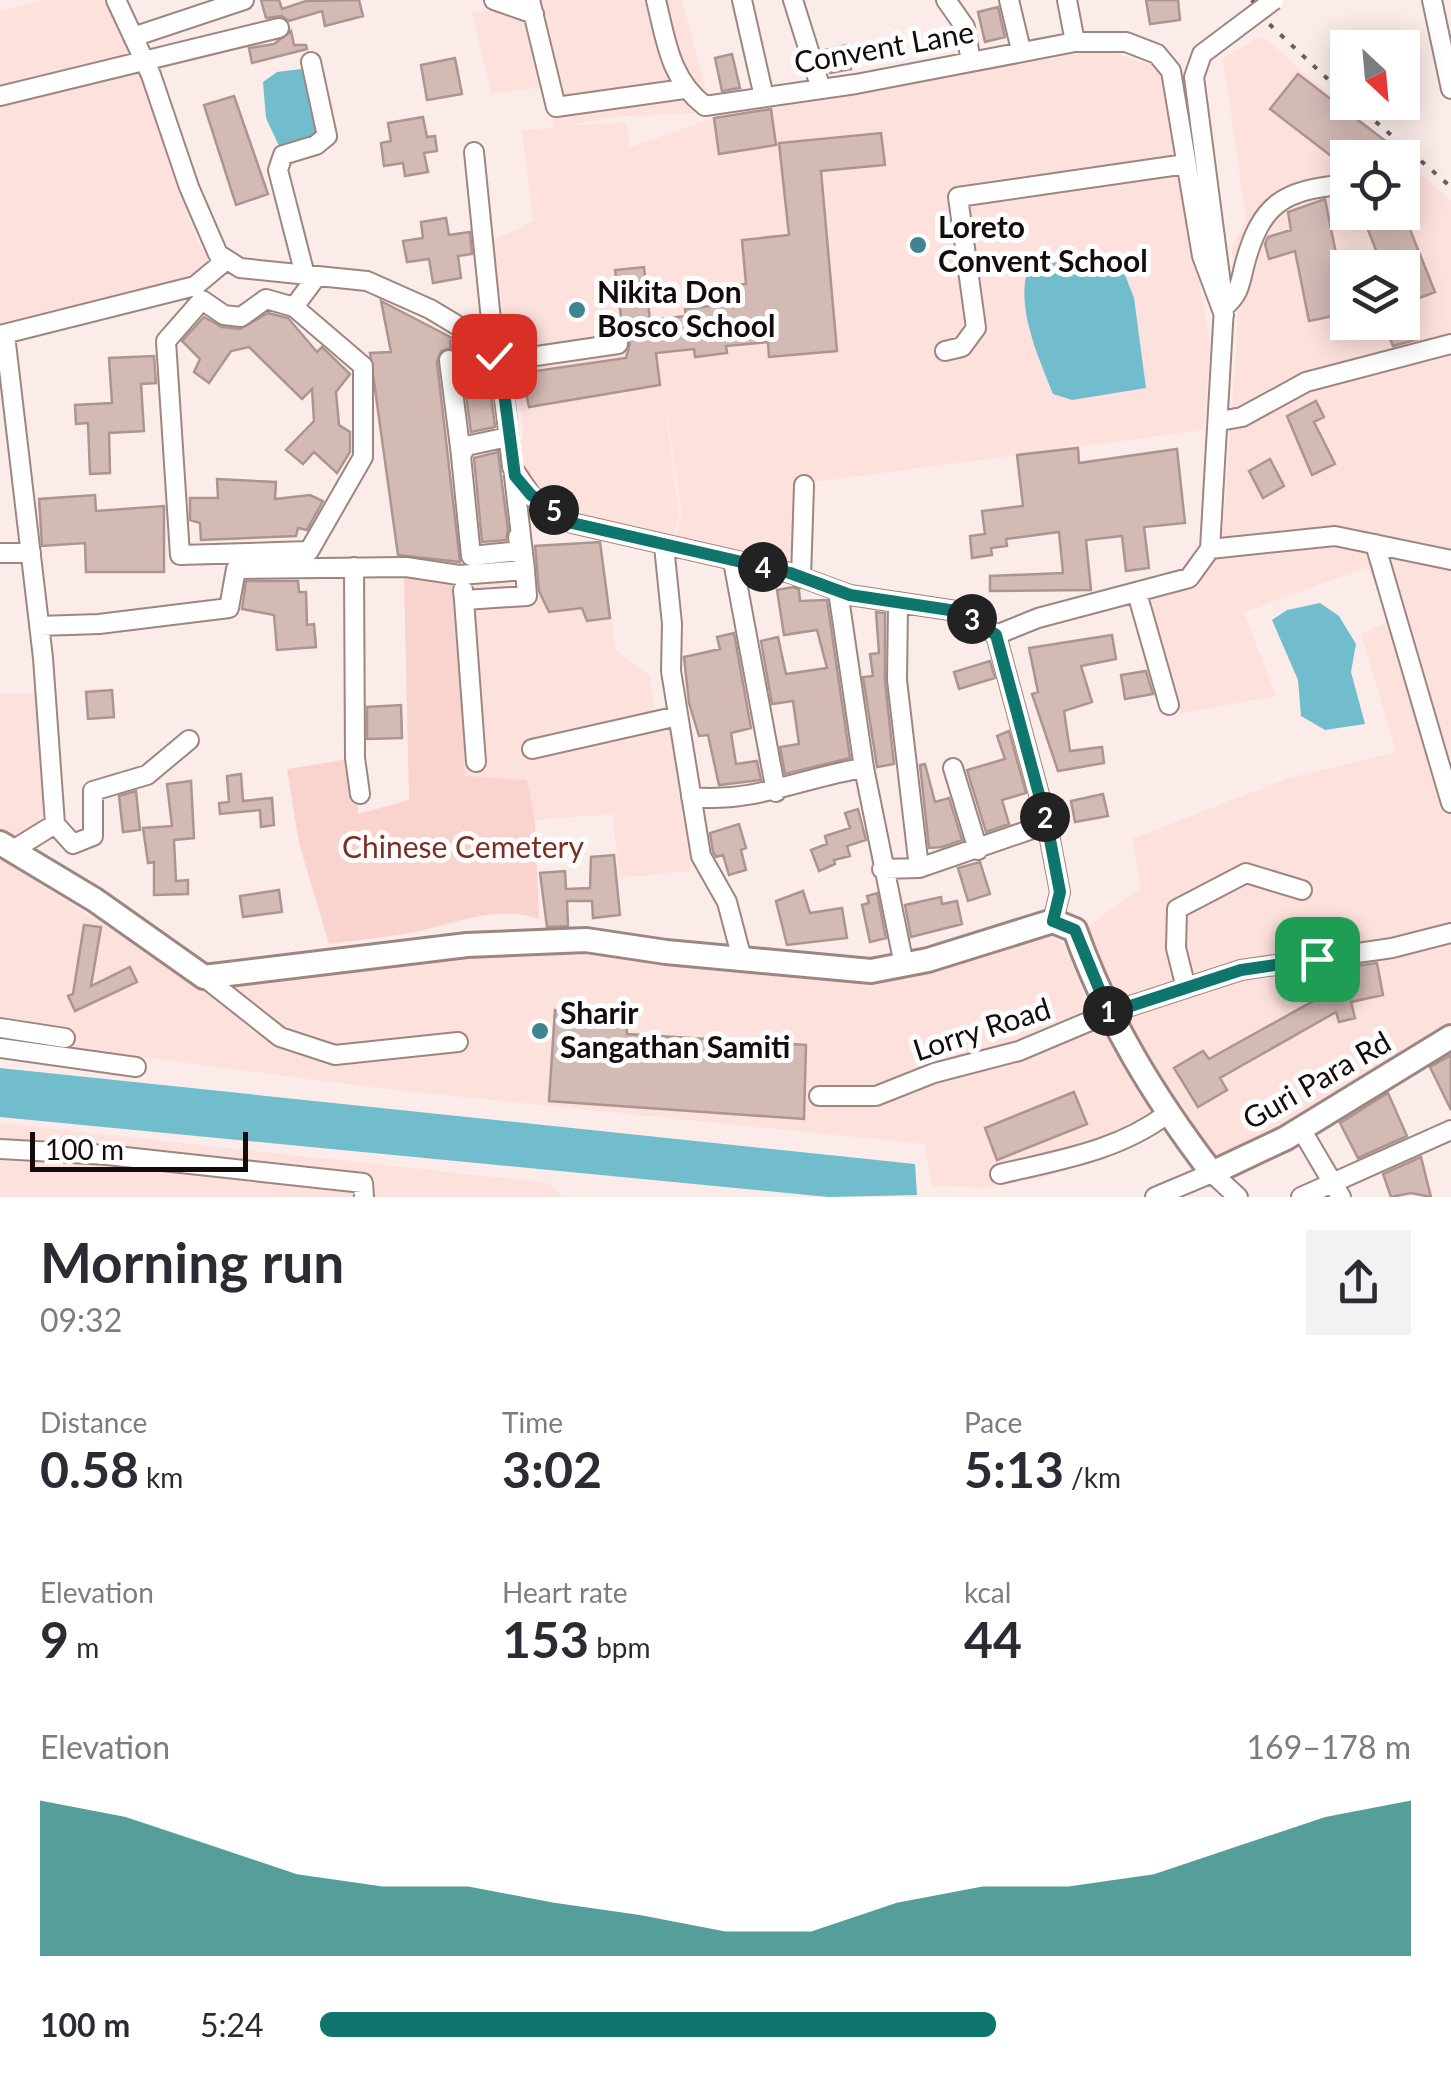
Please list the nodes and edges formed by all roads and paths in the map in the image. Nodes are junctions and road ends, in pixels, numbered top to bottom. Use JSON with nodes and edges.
{"nodes":[{"id":1,"x":116,"y":0,"type":"edge"},
{"id":2,"x":244,"y":0,"type":"edge"},
{"id":3,"x":494,"y":0,"type":"edge"},
{"id":4,"x":656,"y":0,"type":"edge"},
{"id":5,"x":742,"y":0,"type":"edge"},
{"id":6,"x":793,"y":0,"type":"edge"},
{"id":7,"x":946,"y":0,"type":"edge"},
{"id":8,"x":1009,"y":0,"type":"edge"},
{"id":9,"x":1068,"y":0,"type":"edge"},
{"id":10,"x":1274,"y":0,"type":"edge"},
{"id":11,"x":1432,"y":0,"type":"edge"},
{"id":12,"x":532,"y":7,"type":"edge"},
{"id":13,"x":279,"y":28,"type":"dead end"},
{"id":14,"x":134,"y":37,"type":"junction"},
{"id":15,"x":1075,"y":42,"type":"junction"},
{"id":16,"x":1021,"y":50,"type":"junction"},
{"id":17,"x":145,"y":61,"type":"junction"},
{"id":18,"x":311,"y":62,"type":"dead end"},
{"id":19,"x":971,"y":62,"type":"junction"},
{"id":20,"x":684,"y":89,"type":"junction"},
{"id":21,"x":821,"y":89,"type":"junction"},
{"id":22,"x":1451,"y":89,"type":"edge"},
{"id":23,"x":0,"y":96,"type":"edge"},
{"id":24,"x":764,"y":97,"type":"junction"},
{"id":25,"x":474,"y":152,"type":"dead end"},
{"id":26,"x":1186,"y":164,"type":"junction"},
{"id":27,"x":1330,"y":186,"type":"edge"},
{"id":28,"x":225,"y":261,"type":"junction"},
{"id":29,"x":311,"y":275,"type":"junction"},
{"id":30,"x":294,"y":307,"type":"junction"},
{"id":31,"x":1224,"y":311,"type":"junction"},
{"id":32,"x":3,"y":335,"type":"edge"},
{"id":33,"x":484,"y":342,"type":"junction"},
{"id":34,"x":618,"y":344,"type":"dead end"},
{"id":35,"x":1451,"y":344,"type":"edge"},
{"id":36,"x":945,"y":352,"type":"dead end"},
{"id":37,"x":449,"y":360,"type":"dead end"},
{"id":38,"x":496,"y":362,"type":"junction"},
{"id":39,"x":1220,"y":421,"type":"junction"},
{"id":40,"x":506,"y":437,"type":"junction"},
{"id":41,"x":461,"y":456,"type":"junction"},
{"id":42,"x":512,"y":476,"type":"junction"},
{"id":43,"x":804,"y":485,"type":"dead end"},
{"id":44,"x":1376,"y":544,"type":"junction"},
{"id":45,"x":664,"y":546,"type":"junction"},
{"id":46,"x":1210,"y":549,"type":"junction"},
{"id":47,"x":0,"y":553,"type":"edge"},
{"id":48,"x":31,"y":553,"type":"junction"},
{"id":49,"x":1451,"y":560,"type":"edge"},
{"id":50,"x":733,"y":561,"type":"junction"},
{"id":51,"x":354,"y":567,"type":"junction"},
{"id":52,"x":525,"y":570,"type":"junction"},
{"id":53,"x":462,"y":575,"type":"junction"},
{"id":54,"x":801,"y":578,"type":"junction"},
{"id":55,"x":838,"y":591,"type":"junction"},
{"id":56,"x":1137,"y":593,"type":"junction"},
{"id":57,"x":464,"y":600,"type":"junction"},
{"id":58,"x":898,"y":604,"type":"junction"},
{"id":59,"x":39,"y":626,"type":"junction"},
{"id":60,"x":996,"y":635,"type":"junction"},
{"id":61,"x":1169,"y":704,"type":"dead end"},
{"id":62,"x":678,"y":716,"type":"junction"},
{"id":63,"x":190,"y":740,"type":"dead end"},
{"id":64,"x":532,"y":750,"type":"dead end"},
{"id":65,"x":476,"y":762,"type":"dead end"},
{"id":66,"x":864,"y":768,"type":"junction"},
{"id":67,"x":953,"y":768,"type":"dead end"},
{"id":68,"x":776,"y":792,"type":"junction"},
{"id":69,"x":360,"y":794,"type":"dead end"},
{"id":70,"x":690,"y":797,"type":"junction"},
{"id":71,"x":1451,"y":803,"type":"edge"},
{"id":72,"x":55,"y":824,"type":"junction"},
{"id":73,"x":1047,"y":824,"type":"junction"},
{"id":74,"x":7,"y":847,"type":"edge"},
{"id":75,"x":978,"y":850,"type":"junction"},
{"id":76,"x":919,"y":868,"type":"junction"},
{"id":77,"x":882,"y":869,"type":"junction"},
{"id":78,"x":1302,"y":890,"type":"dead end"},
{"id":79,"x":1053,"y":921,"type":"junction"},
{"id":80,"x":1451,"y":933,"type":"edge"},
{"id":81,"x":742,"y":958,"type":"junction"},
{"id":82,"x":904,"y":965,"type":"junction"},
{"id":83,"x":204,"y":977,"type":"junction"},
{"id":84,"x":1186,"y":988,"type":"junction"},
{"id":85,"x":1109,"y":1013,"type":"junction"},
{"id":86,"x":0,"y":1028,"type":"edge"},
{"id":87,"x":66,"y":1038,"type":"dead end"},
{"id":88,"x":458,"y":1042,"type":"dead end"},
{"id":89,"x":1449,"y":1044,"type":"edge"},
{"id":90,"x":0,"y":1048,"type":"edge"},
{"id":91,"x":136,"y":1067,"type":"dead end"},
{"id":92,"x":819,"y":1096,"type":"dead end"},
{"id":93,"x":1167,"y":1114,"type":"junction"},
{"id":94,"x":1301,"y":1129,"type":"junction"},
{"id":95,"x":1451,"y":1130,"type":"edge"},
{"id":96,"x":0,"y":1149,"type":"edge"},
{"id":97,"x":1212,"y":1173,"type":"junction"},
{"id":98,"x":1000,"y":1174,"type":"dead end"},
{"id":99,"x":1337,"y":1190,"type":"edge"},
{"id":100,"x":364,"y":1197,"type":"edge"},
{"id":101,"x":1155,"y":1197,"type":"edge"},
{"id":102,"x":1238,"y":1197,"type":"edge"},
{"id":103,"x":1301,"y":1197,"type":"edge"}],
"edges":[{"from":1,"to":14,"type":"street"},
{"from":2,"to":14,"type":"street"},
{"from":3,"to":12,"type":"street"},
{"from":4,"to":20,"type":"street"},
{"from":5,"to":24,"type":"street"},
{"from":6,"to":21,"type":"street"},
{"from":7,"to":19,"type":"street"},
{"from":8,"to":16,"type":"street"},
{"from":9,"to":15,"type":"street"},
{"from":10,"to":31,"type":"street","name":"Convent Lane","bridge":true},
{"from":11,"to":22,"type":"street"},
{"from":12,"to":20,"type":"street"},
{"from":13,"to":17,"type":"street"},
{"from":14,"to":17,"type":"street"},
{"from":15,"to":16,"type":"street","name":"Convent Lane"},
{"from":15,"to":26,"type":"street","name":"Convent Lane"},
{"from":16,"to":19,"type":"street","name":"Convent Lane"},
{"from":17,"to":23,"type":"street"},
{"from":17,"to":28,"type":"street"},
{"from":18,"to":29,"type":"street"},
{"from":19,"to":21,"type":"street","name":"Convent Lane"},
{"from":20,"to":24,"type":"street","name":"Convent Lane"},
{"from":21,"to":24,"type":"street","name":"Convent Lane"},
{"from":25,"to":33,"type":"street"},
{"from":26,"to":31,"type":"street","name":"Convent Lane"},
{"from":26,"to":36,"type":"street"},
{"from":27,"to":31,"type":"street"},
{"from":28,"to":29,"type":"street"},
{"from":28,"to":32,"type":"street"},
{"from":29,"to":30,"type":"street"},
{"from":29,"to":33,"type":"street"},
{"from":30,"to":30,"type":"street"},
{"from":31,"to":39,"type":"street","name":"Convent Lane"},
{"from":32,"to":48,"type":"street"},
{"from":33,"to":38,"type":"street"},
{"from":34,"to":38,"type":"street"},
{"from":35,"to":39,"type":"street"},
{"from":37,"to":41,"type":"street"},
{"from":38,"to":40,"type":"street"},
{"from":39,"to":46,"type":"street","name":"Convent Lane"},
{"from":40,"to":41,"type":"street"},
{"from":40,"to":42,"type":"street"},
{"from":41,"to":42,"type":"street"},
{"from":42,"to":45,"type":"street"},
{"from":42,"to":52,"type":"street"},
{"from":43,"to":54,"type":"street"},
{"from":44,"to":46,"type":"street"},
{"from":44,"to":49,"type":"street"},
{"from":44,"to":71,"type":"street"},
{"from":45,"to":50,"type":"street"},
{"from":45,"to":62,"type":"street"},
{"from":46,"to":56,"type":"street"},
{"from":47,"to":48,"type":"street"},
{"from":48,"to":59,"type":"street"},
{"from":50,"to":54,"type":"street"},
{"from":50,"to":68,"type":"street"},
{"from":51,"to":53,"type":"street"},
{"from":51,"to":59,"type":"street"},
{"from":51,"to":69,"type":"street"},
{"from":52,"to":53,"type":"street"},
{"from":52,"to":57,"type":"street"},
{"from":53,"to":57,"type":"street"},
{"from":54,"to":55,"type":"street"},
{"from":55,"to":58,"type":"street"},
{"from":55,"to":66,"type":"street"},
{"from":56,"to":60,"type":"street"},
{"from":56,"to":61,"type":"street"},
{"from":57,"to":65,"type":"street"},
{"from":58,"to":60,"type":"street"},
{"from":58,"to":76,"type":"street"},
{"from":59,"to":72,"type":"street"},
{"from":60,"to":73,"type":"street"},
{"from":62,"to":64,"type":"street"},
{"from":62,"to":70,"type":"street"},
{"from":63,"to":72,"type":"street"},
{"from":66,"to":68,"type":"street"},
{"from":66,"to":77,"type":"street"},
{"from":67,"to":75,"type":"street"},
{"from":68,"to":70,"type":"street"},
{"from":70,"to":81,"type":"street"},
{"from":72,"to":74,"type":"street"},
{"from":73,"to":75,"type":"street"},
{"from":73,"to":79,"type":"street"},
{"from":74,"to":83,"type":"main road"},
{"from":75,"to":76,"type":"street"},
{"from":76,"to":77,"type":"street"},
{"from":77,"to":82,"type":"street"},
{"from":78,"to":84,"type":"street"},
{"from":79,"to":82,"type":"main road"},
{"from":79,"to":85,"type":"main road"},
{"from":80,"to":84,"type":"street","name":"Lorry Road"},
{"from":81,"to":82,"type":"main road"},
{"from":81,"to":83,"type":"main road"},
{"from":83,"to":88,"type":"street"},
{"from":84,"to":85,"type":"street","name":"Lorry Road"},
{"from":85,"to":92,"type":"street","name":"Lorry Road"},
{"from":85,"to":93,"type":"main road"},
{"from":86,"to":87,"type":"street"},
{"from":89,"to":94,"type":"main road","name":"Guri Para Rd"},
{"from":90,"to":91,"type":"street"},
{"from":93,"to":97,"type":"main road"},
{"from":93,"to":98,"type":"street"},
{"from":94,"to":97,"type":"main road","name":"Guri Para Rd"},
{"from":94,"to":99,"type":"street"},
{"from":95,"to":99,"type":"street"},
{"from":96,"to":100,"type":"street"},
{"from":97,"to":101,"type":"street"},
{"from":97,"to":102,"type":"street"},
{"from":99,"to":103,"type":"street"}]}
